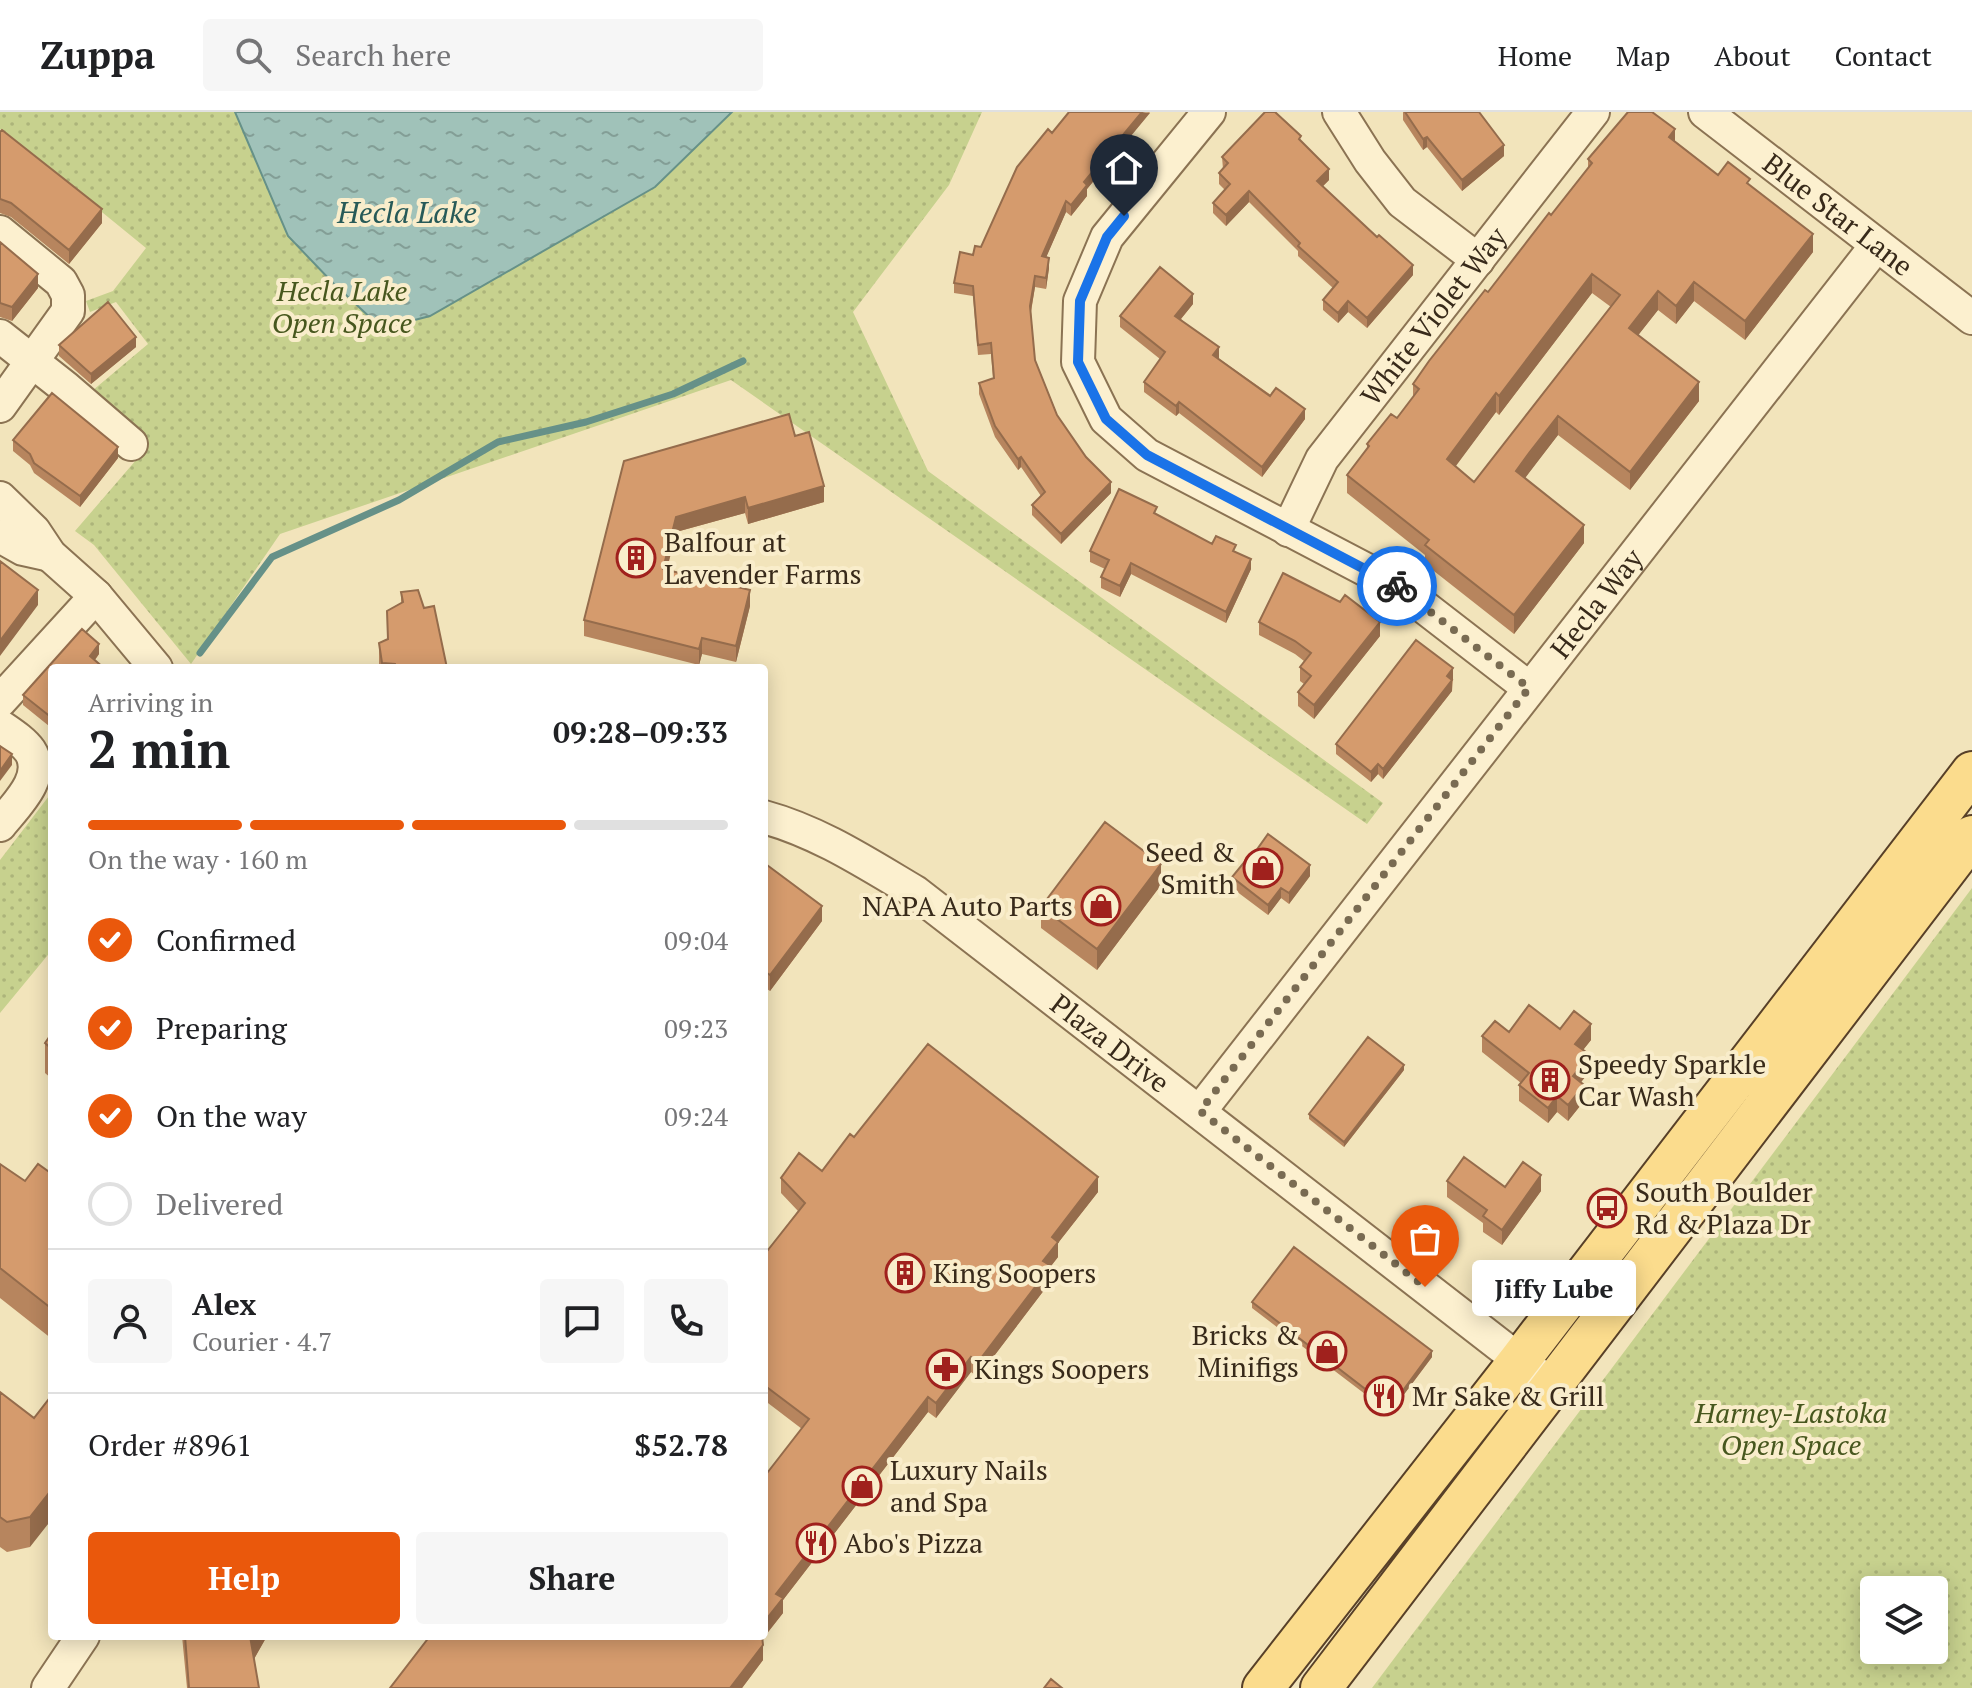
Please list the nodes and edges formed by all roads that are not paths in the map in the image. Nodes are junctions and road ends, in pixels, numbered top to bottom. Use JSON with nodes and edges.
{"nodes":[{"id":1,"x":1209,"y":112,"type":"edge"},
{"id":2,"x":1339,"y":112,"type":"edge"},
{"id":3,"x":1593,"y":112,"type":"edge"},
{"id":4,"x":1705,"y":112,"type":"edge"},
{"id":5,"x":0,"y":232,"type":"edge"},
{"id":6,"x":1876,"y":246,"type":"junction"},
{"id":7,"x":1478,"y":260,"type":"junction"},
{"id":8,"x":1972,"y":318,"type":"edge"},
{"id":9,"x":0,"y":336,"type":"edge"},
{"id":10,"x":32,"y":361,"type":"junction"},
{"id":11,"x":1,"y":402,"type":"edge"},
{"id":12,"x":131,"y":444,"type":"dead end"},
{"id":13,"x":0,"y":498,"type":"edge"},
{"id":14,"x":1288,"y":530,"type":"junction"},
{"id":15,"x":0,"y":536,"type":"edge"},
{"id":16,"x":50,"y":555,"type":"junction"},
{"id":17,"x":96,"y":596,"type":"junction"},
{"id":18,"x":153,"y":664,"type":"edge"},
{"id":19,"x":1529,"y":688,"type":"junction"},
{"id":20,"x":0,"y":701,"type":"edge"},
{"id":21,"x":0,"y":726,"type":"edge"},
{"id":22,"x":1972,"y":772,"type":"edge"},
{"id":23,"x":768,"y":818,"type":"edge"},
{"id":24,"x":0,"y":825,"type":"edge"},
{"id":25,"x":1972,"y":836,"type":"edge"},
{"id":26,"x":1200,"y":1111,"type":"junction"},
{"id":27,"x":1519,"y":1361,"type":"junction"},
{"id":28,"x":1552,"y":1385,"type":"junction"},
{"id":29,"x":80,"y":1640,"type":"edge"},
{"id":30,"x":48,"y":1688,"type":"edge"},
{"id":31,"x":1263,"y":1688,"type":"edge"},
{"id":32,"x":1321,"y":1688,"type":"edge"}],
"edges":[{"from":1,"to":14,"type":"street"},
{"from":2,"to":7,"type":"street"},
{"from":3,"to":7,"type":"street","name":"White Violet Way"},
{"from":4,"to":6,"type":"street","name":"Blue Star Lane"},
{"from":5,"to":10,"type":"street"},
{"from":6,"to":8,"type":"street","name":"Blue Star Lane"},
{"from":6,"to":19,"type":"street","name":"Hecla Way"},
{"from":7,"to":14,"type":"street","name":"White Violet Way"},
{"from":9,"to":10,"type":"street"},
{"from":10,"to":11,"type":"street"},
{"from":10,"to":12,"type":"street"},
{"from":13,"to":16,"type":"street"},
{"from":14,"to":19,"type":"street"},
{"from":15,"to":16,"type":"street"},
{"from":16,"to":17,"type":"street"},
{"from":17,"to":18,"type":"street"},
{"from":17,"to":20,"type":"street"},
{"from":19,"to":26,"type":"street","name":"Hecla Way"},
{"from":21,"to":24,"type":"street"},
{"from":22,"to":27,"type":"main road"},
{"from":23,"to":26,"type":"street","name":"Plaza Drive"},
{"from":25,"to":28,"type":"main road"},
{"from":26,"to":27,"type":"street","name":"Plaza Drive"},
{"from":27,"to":28,"type":"street","name":"Plaza Drive"},
{"from":27,"to":31,"type":"main road"},
{"from":28,"to":32,"type":"main road"},
{"from":29,"to":30,"type":"street"}]}
